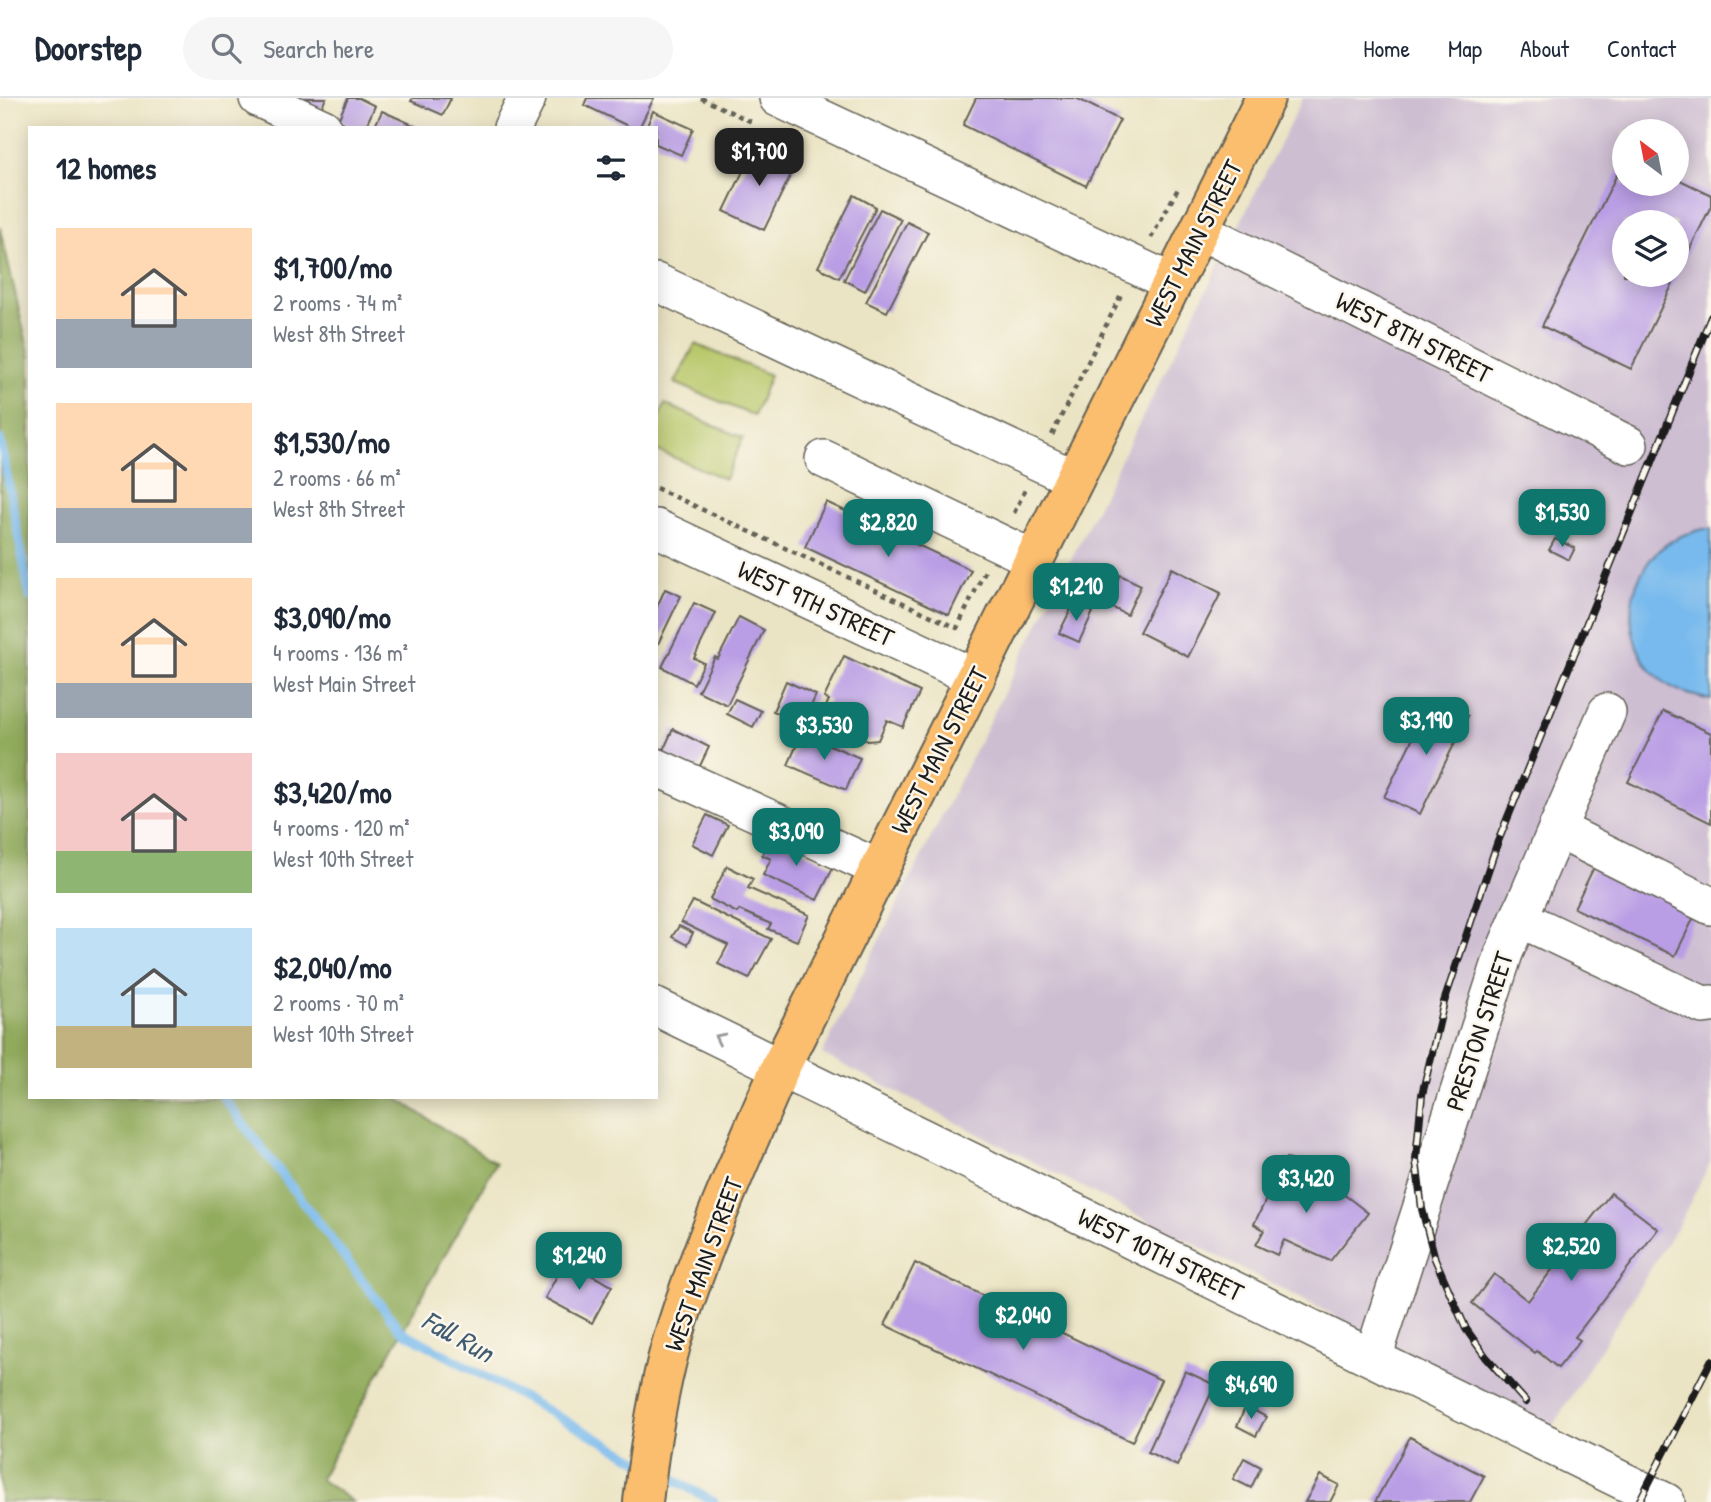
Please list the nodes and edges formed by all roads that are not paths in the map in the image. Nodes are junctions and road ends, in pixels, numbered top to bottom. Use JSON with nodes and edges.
{"nodes":[{"id":1,"x":258,"y":98,"type":"edge"},
{"id":2,"x":527,"y":98,"type":"edge"},
{"id":3,"x":778,"y":98,"type":"edge"},
{"id":4,"x":1265,"y":98,"type":"edge"},
{"id":5,"x":319,"y":126,"type":"edge"},
{"id":6,"x":513,"y":126,"type":"edge"},
{"id":7,"x":1199,"y":230,"type":"junction"},
{"id":8,"x":658,"y":283,"type":"edge"},
{"id":9,"x":1173,"y":283,"type":"junction"},
{"id":10,"x":1629,"y":445,"type":"dead end"},
{"id":11,"x":824,"y":459,"type":"dead end"},
{"id":12,"x":1075,"y":479,"type":"junction"},
{"id":13,"x":658,"y":529,"type":"edge"},
{"id":14,"x":1035,"y":559,"type":"junction"},
{"id":15,"x":976,"y":678,"type":"junction"},
{"id":16,"x":1606,"y":712,"type":"dead end"},
{"id":17,"x":658,"y":768,"type":"edge"},
{"id":18,"x":1557,"y":829,"type":"junction"},
{"id":19,"x":880,"y":869,"type":"junction"},
{"id":20,"x":1711,"y":906,"type":"edge"},
{"id":21,"x":1519,"y":918,"type":"junction"},
{"id":22,"x":1711,"y":1004,"type":"edge"},
{"id":23,"x":658,"y":1008,"type":"edge"},
{"id":24,"x":780,"y":1068,"type":"junction"},
{"id":25,"x":1373,"y":1358,"type":"junction"},
{"id":26,"x":643,"y":1502,"type":"edge"},
{"id":27,"x":1666,"y":1502,"type":"edge"}],
"edges":[{"from":1,"to":5,"type":"street"},
{"from":2,"to":6,"type":"street"},
{"from":3,"to":9,"type":"street"},
{"from":4,"to":7,"type":"main road","name":"WEST MAIN STREET"},
{"from":7,"to":9,"type":"main road","name":"WEST MAIN STREET"},
{"from":7,"to":10,"type":"street","name":"WEST 8TH STREET"},
{"from":8,"to":12,"type":"street"},
{"from":9,"to":12,"type":"main road","name":"WEST MAIN STREET"},
{"from":11,"to":14,"type":"street"},
{"from":12,"to":14,"type":"main road","name":"WEST MAIN STREET"},
{"from":13,"to":15,"type":"street","name":"WEST 9TH STREET"},
{"from":14,"to":15,"type":"main road","name":"WEST MAIN STREET"},
{"from":15,"to":19,"type":"main road","name":"WEST MAIN STREET"},
{"from":16,"to":18,"type":"street","name":"PRESTON STREET"},
{"from":17,"to":19,"type":"street"},
{"from":18,"to":20,"type":"street"},
{"from":18,"to":21,"type":"street","name":"PRESTON STREET"},
{"from":19,"to":24,"type":"main road","name":"WEST MAIN STREET"},
{"from":21,"to":22,"type":"street"},
{"from":21,"to":25,"type":"street","name":"PRESTON STREET"},
{"from":24,"to":23,"type":"street","name":"WEST 10TH STREET","one_way":true},
{"from":24,"to":25,"type":"street","name":"WEST 10TH STREET"},
{"from":24,"to":26,"type":"main road","name":"WEST MAIN STREET"},
{"from":25,"to":27,"type":"street","name":"WEST 10TH STREET"}]}
